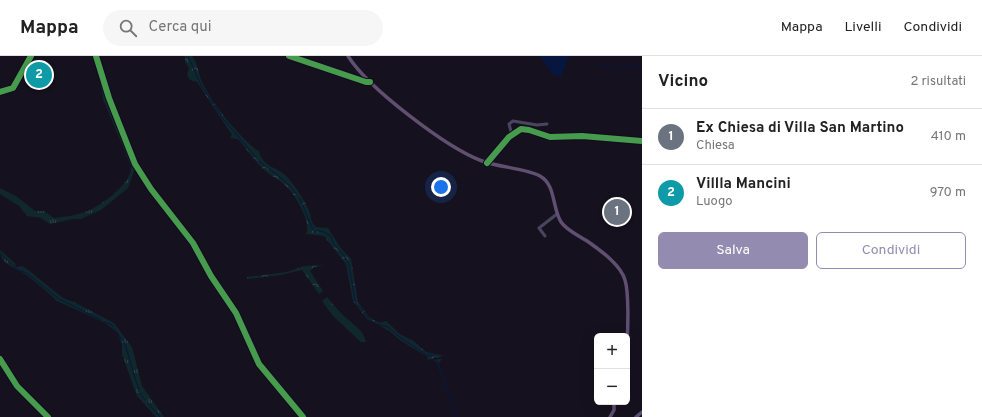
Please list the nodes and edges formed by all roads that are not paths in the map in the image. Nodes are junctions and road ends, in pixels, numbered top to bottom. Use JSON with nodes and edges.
{"nodes":[{"id":1,"x":31,"y":56,"type":"edge"},
{"id":2,"x":96,"y":56,"type":"edge"},
{"id":3,"x":289,"y":56,"type":"edge"},
{"id":4,"x":348,"y":56,"type":"edge"},
{"id":5,"x":370,"y":82,"type":"junction"},
{"id":6,"x":0,"y":92,"type":"edge"},
{"id":7,"x":547,"y":124,"type":"dead end"},
{"id":8,"x":512,"y":135,"type":"junction"},
{"id":9,"x":642,"y":141,"type":"edge"},
{"id":10,"x":487,"y":163,"type":"junction"},
{"id":11,"x":557,"y":214,"type":"junction"},
{"id":12,"x":545,"y":236,"type":"dead end"},
{"id":13,"x":627,"y":333,"type":"edge"},
{"id":14,"x":0,"y":359,"type":"edge"},
{"id":15,"x":614,"y":405,"type":"edge"},
{"id":16,"x":642,"y":412,"type":"edge"},
{"id":17,"x":48,"y":417,"type":"edge"},
{"id":18,"x":303,"y":417,"type":"edge"},
{"id":19,"x":610,"y":417,"type":"edge"},
{"id":20,"x":636,"y":417,"type":"edge"}],
"edges":[{"from":1,"to":6,"type":"street"},
{"from":2,"to":18,"type":"street"},
{"from":3,"to":5,"type":"street"},
{"from":4,"to":5,"type":"main road"},
{"from":5,"to":10,"type":"main road"},
{"from":7,"to":8,"type":"street"},
{"from":8,"to":9,"type":"street"},
{"from":8,"to":10,"type":"street"},
{"from":10,"to":11,"type":"main road"},
{"from":11,"to":12,"type":"street"},
{"from":11,"to":13,"type":"main road"},
{"from":14,"to":17,"type":"street"},
{"from":15,"to":19,"type":"main road"},
{"from":16,"to":20,"type":"main road"}]}
